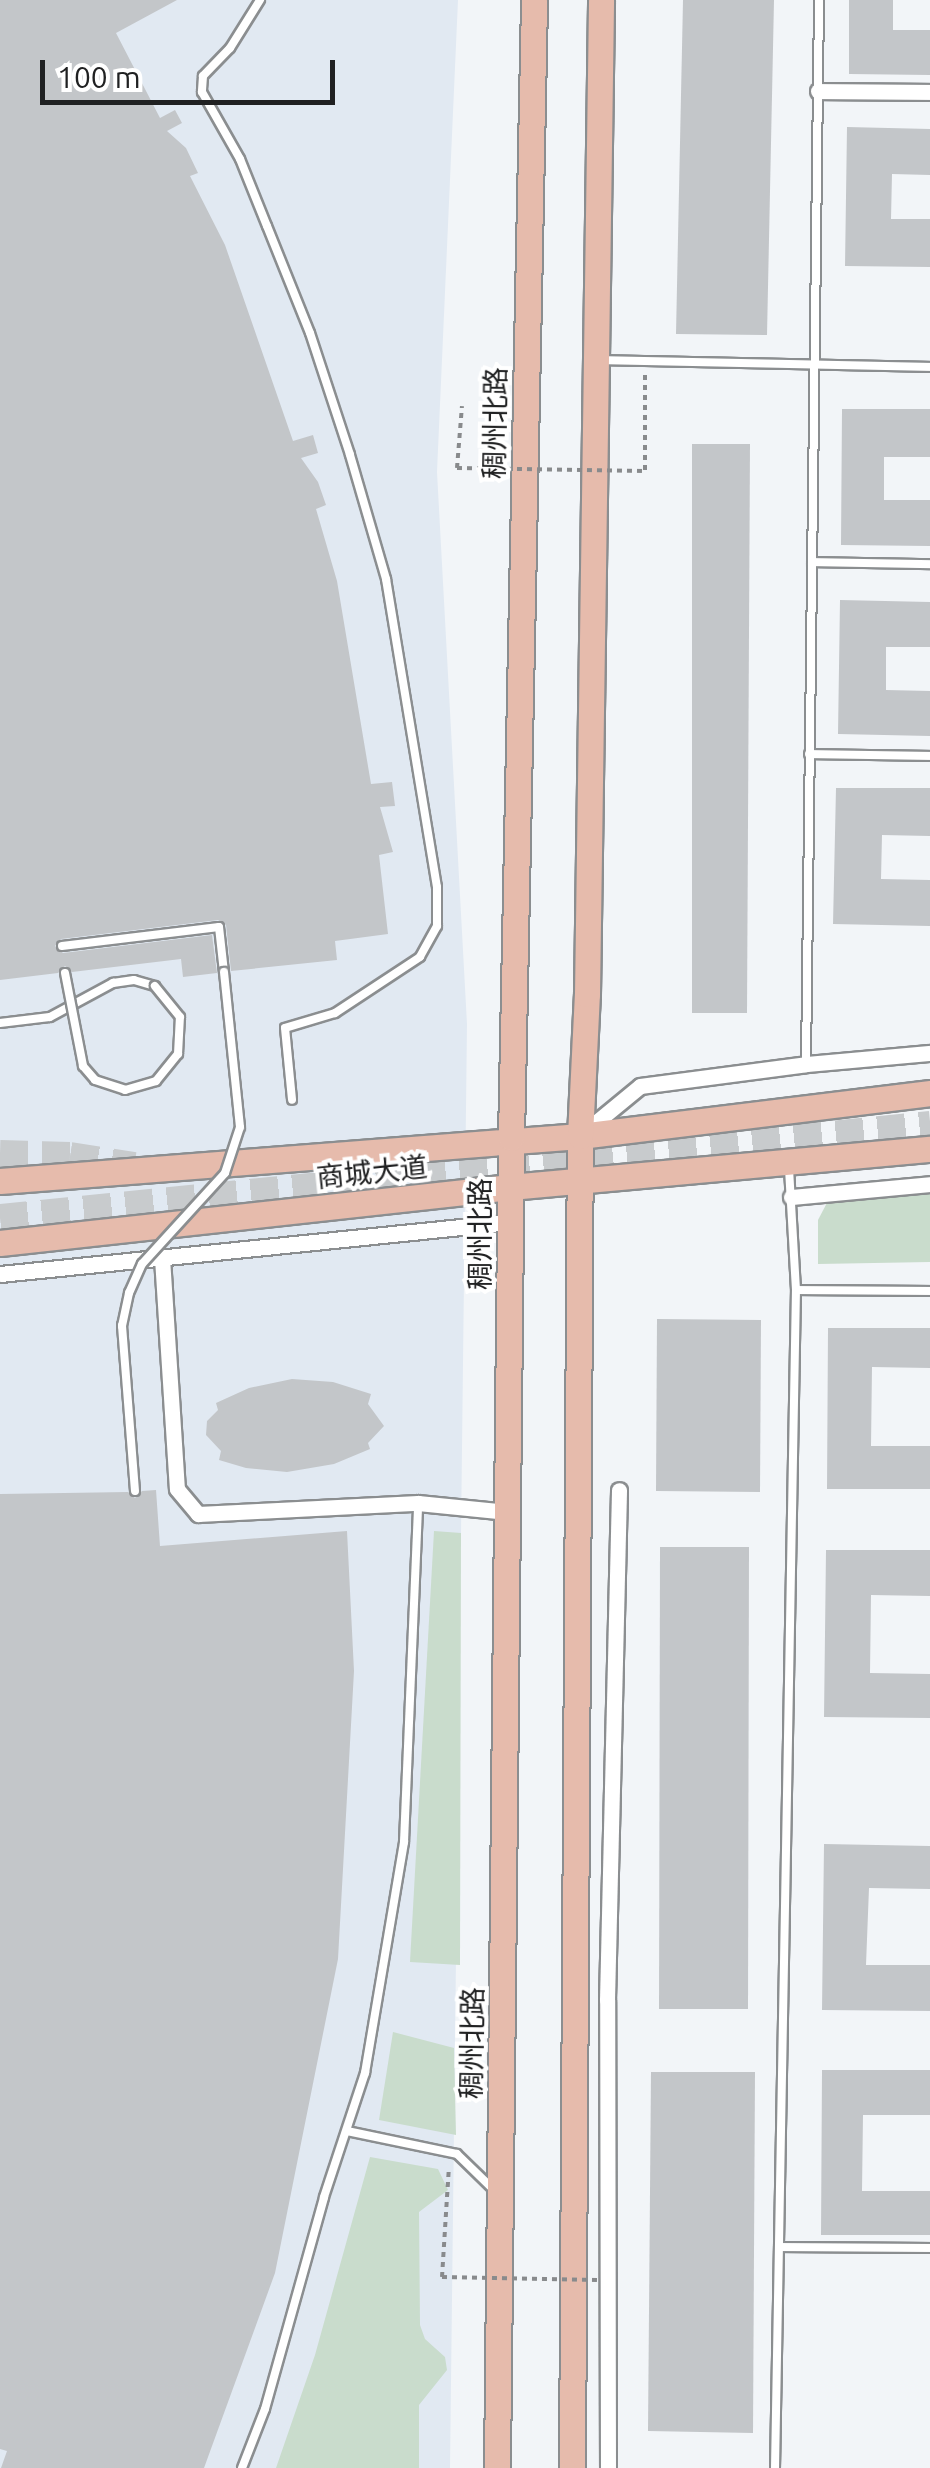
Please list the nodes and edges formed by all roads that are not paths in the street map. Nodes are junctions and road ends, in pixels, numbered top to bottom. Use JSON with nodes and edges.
{"nodes":[{"id":1,"x":260,"y":0,"type":"edge"},
{"id":2,"x":534,"y":0,"type":"edge"},
{"id":3,"x":600,"y":0,"type":"edge"},
{"id":4,"x":819,"y":0,"type":"edge"},
{"id":5,"x":818,"y":91,"type":"junction"},
{"id":6,"x":930,"y":92,"type":"edge"},
{"id":7,"x":596,"y":360,"type":"junction"},
{"id":8,"x":814,"y":364,"type":"junction"},
{"id":9,"x":930,"y":367,"type":"edge"},
{"id":10,"x":812,"y":562,"type":"junction"},
{"id":11,"x":930,"y":564,"type":"edge"},
{"id":12,"x":809,"y":754,"type":"junction"},
{"id":13,"x":930,"y":756,"type":"edge"},
{"id":14,"x":62,"y":946,"type":"dead end"},
{"id":15,"x":66,"y":972,"type":"dead end"},
{"id":16,"x":0,"y":1023,"type":"edge"},
{"id":17,"x":930,"y":1053,"type":"edge"},
{"id":18,"x":806,"y":1064,"type":"junction"},
{"id":19,"x":930,"y":1094,"type":"edge"},
{"id":20,"x":292,"y":1100,"type":"dead end"},
{"id":21,"x":580,"y":1136,"type":"junction"},
{"id":22,"x":511,"y":1138,"type":"junction"},
{"id":23,"x":930,"y":1149,"type":"edge"},
{"id":24,"x":789,"y":1164,"type":"junction"},
{"id":25,"x":0,"y":1181,"type":"edge"},
{"id":26,"x":580,"y":1183,"type":"junction"},
{"id":27,"x":930,"y":1184,"type":"edge"},
{"id":28,"x":510,"y":1187,"type":"junction"},
{"id":29,"x":791,"y":1197,"type":"junction"},
{"id":30,"x":510,"y":1222,"type":"junction"},
{"id":31,"x":0,"y":1243,"type":"edge"},
{"id":32,"x":162,"y":1258,"type":"junction"},
{"id":33,"x":0,"y":1274,"type":"edge"},
{"id":34,"x":796,"y":1290,"type":"junction"},
{"id":35,"x":930,"y":1291,"type":"edge"},
{"id":36,"x":619,"y":1490,"type":"dead end"},
{"id":37,"x":135,"y":1492,"type":"dead end"},
{"id":38,"x":418,"y":1504,"type":"junction"},
{"id":39,"x":508,"y":1512,"type":"junction"},
{"id":40,"x":346,"y":2131,"type":"junction"},
{"id":41,"x":500,"y":2196,"type":"junction"},
{"id":42,"x":778,"y":2247,"type":"junction"},
{"id":43,"x":930,"y":2248,"type":"edge"},
{"id":44,"x":242,"y":2468,"type":"edge"},
{"id":45,"x":497,"y":2468,"type":"edge"},
{"id":46,"x":572,"y":2468,"type":"edge"},
{"id":47,"x":608,"y":2468,"type":"edge"},
{"id":48,"x":775,"y":2468,"type":"edge"}],
"edges":[{"from":1,"to":20,"type":"lane"},
{"from":2,"to":22,"type":"main road","name":"稠州北路"},
{"from":3,"to":7,"type":"main road"},
{"from":4,"to":5,"type":"lane"},
{"from":5,"to":6,"type":"street"},
{"from":5,"to":8,"type":"lane"},
{"from":7,"to":8,"type":"lane"},
{"from":7,"to":21,"type":"main road"},
{"from":8,"to":9,"type":"lane"},
{"from":8,"to":10,"type":"lane"},
{"from":10,"to":11,"type":"lane"},
{"from":10,"to":12,"type":"lane"},
{"from":12,"to":13,"type":"lane"},
{"from":12,"to":18,"type":"lane"},
{"from":14,"to":37,"type":"lane","bridge":true},
{"from":15,"to":16,"type":"lane","bridge":true},
{"from":17,"to":18,"type":"street"},
{"from":18,"to":21,"type":"street"},
{"from":19,"to":21,"type":"main road","name":"商城大道"},
{"from":21,"to":22,"type":"main road","name":"商城大道"},
{"from":21,"to":26,"type":"main road"},
{"from":22,"to":25,"type":"main road","name":"商城大道"},
{"from":22,"to":28,"type":"main road","name":"稠州北路"},
{"from":23,"to":24,"type":"main road","name":"商城大道"},
{"from":24,"to":26,"type":"main road","name":"商城大道"},
{"from":24,"to":29,"type":"lane"},
{"from":26,"to":28,"type":"main road","name":"商城大道"},
{"from":26,"to":46,"type":"main road"},
{"from":27,"to":29,"type":"street"},
{"from":28,"to":30,"type":"main road","name":"稠州北路"},
{"from":28,"to":31,"type":"main road","name":"商城大道"},
{"from":29,"to":34,"type":"lane"},
{"from":30,"to":32,"type":"street"},
{"from":30,"to":39,"type":"main road","name":"稠州北路"},
{"from":32,"to":33,"type":"street"},
{"from":32,"to":38,"type":"street"},
{"from":34,"to":35,"type":"lane"},
{"from":34,"to":42,"type":"lane"},
{"from":36,"to":47,"type":"street"},
{"from":38,"to":39,"type":"street"},
{"from":38,"to":40,"type":"lane"},
{"from":39,"to":41,"type":"main road","name":"稠州北路"},
{"from":40,"to":41,"type":"lane"},
{"from":40,"to":44,"type":"lane"},
{"from":41,"to":45,"type":"main road","name":"稠州北路"},
{"from":42,"to":43,"type":"lane"},
{"from":42,"to":48,"type":"lane"}]}
